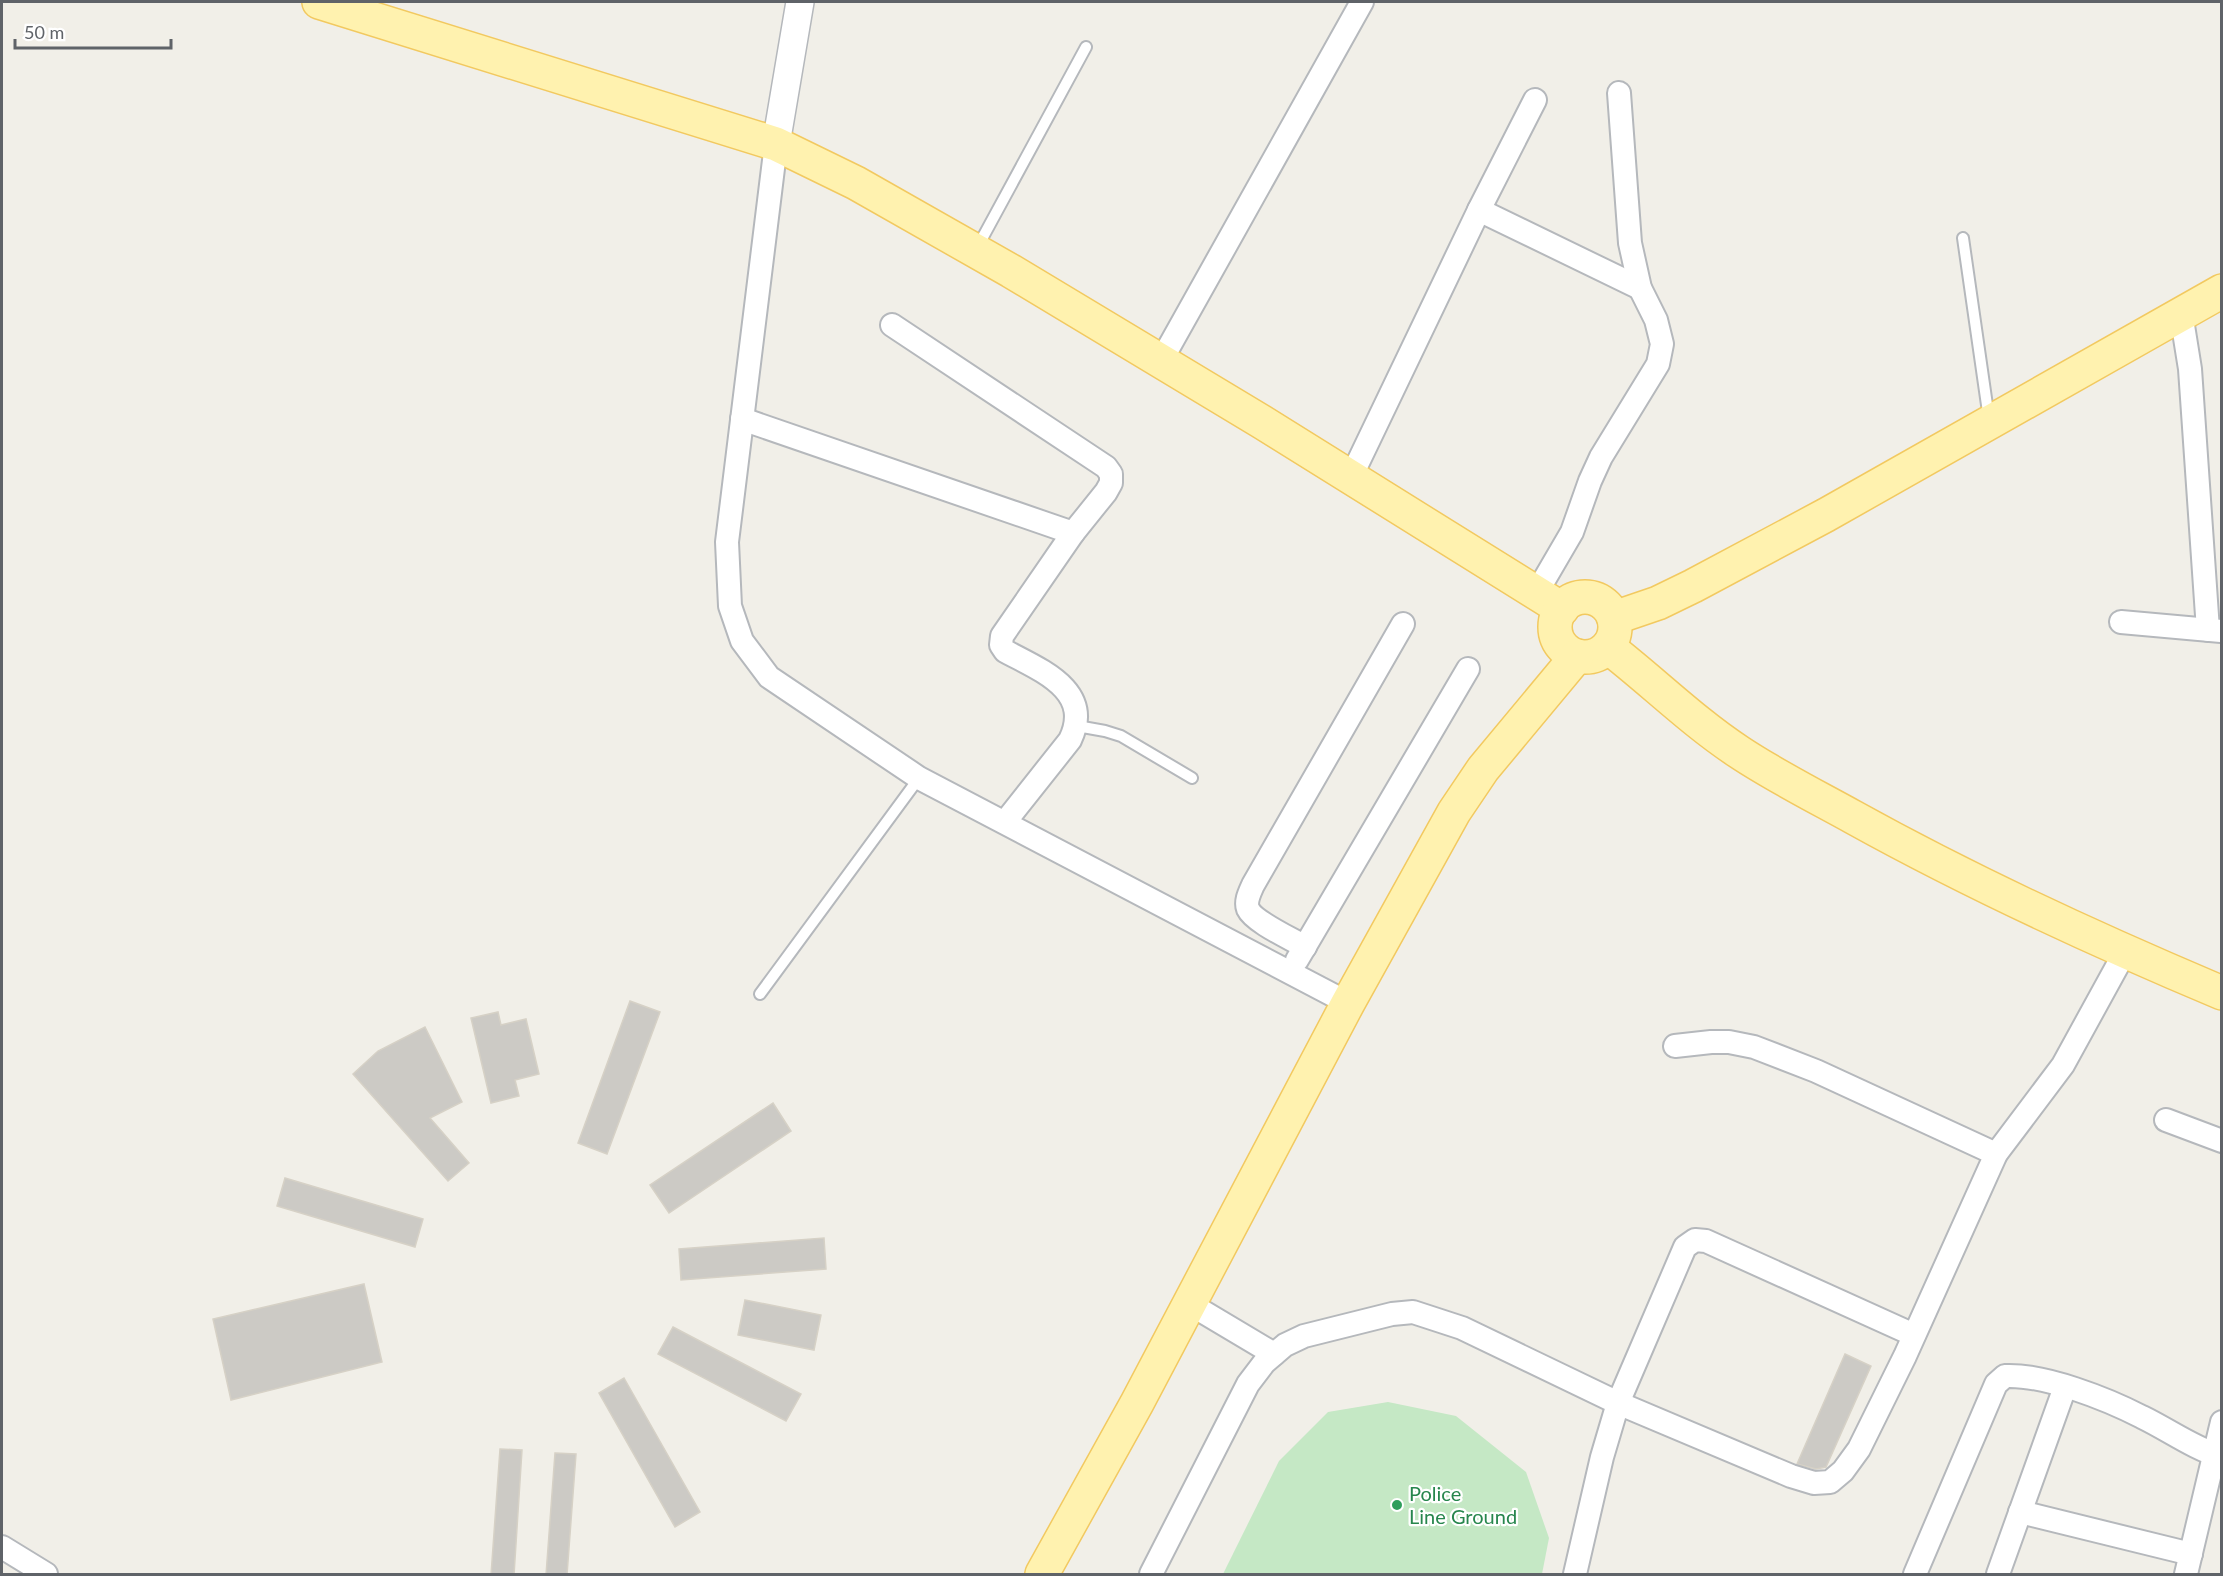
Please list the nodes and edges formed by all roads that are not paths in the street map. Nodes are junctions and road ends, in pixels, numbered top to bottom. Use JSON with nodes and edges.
{"nodes":[{"id":1,"x":319,"y":2,"type":"edge"},
{"id":2,"x":800,"y":2,"type":"edge"},
{"id":3,"x":1362,"y":2,"type":"edge"},
{"id":4,"x":1086,"y":47,"type":"dead end"},
{"id":5,"x":1619,"y":93,"type":"dead end"},
{"id":6,"x":1535,"y":100,"type":"dead end"},
{"id":7,"x":776,"y":144,"type":"junction"},
{"id":8,"x":1479,"y":210,"type":"junction"},
{"id":9,"x":1963,"y":238,"type":"dead end"},
{"id":10,"x":975,"y":251,"type":"junction"},
{"id":11,"x":1640,"y":288,"type":"junction"},
{"id":12,"x":2222,"y":291,"type":"edge"},
{"id":13,"x":2181,"y":313,"type":"junction"},
{"id":14,"x":892,"y":325,"type":"dead end"},
{"id":15,"x":1161,"y":361,"type":"junction"},
{"id":16,"x":742,"y":418,"type":"junction"},
{"id":17,"x":1990,"y":423,"type":"junction"},
{"id":18,"x":1351,"y":477,"type":"junction"},
{"id":19,"x":1073,"y":532,"type":"junction"},
{"id":20,"x":1549,"y":600,"type":"junction"},
{"id":21,"x":2121,"y":622,"type":"dead end"},
{"id":22,"x":1403,"y":624,"type":"dead end"},
{"id":23,"x":2215,"y":630,"type":"edge"},
{"id":24,"x":1600,"y":640,"type":"junction"},
{"id":25,"x":1468,"y":669,"type":"dead end"},
{"id":26,"x":1077,"y":726,"type":"junction"},
{"id":27,"x":1192,"y":777,"type":"dead end"},
{"id":28,"x":919,"y":778,"type":"junction"},
{"id":29,"x":1005,"y":822,"type":"junction"},
{"id":30,"x":1305,"y":947,"type":"junction"},
{"id":31,"x":2126,"y":952,"type":"junction"},
{"id":32,"x":1290,"y":972,"type":"junction"},
{"id":33,"x":2222,"y":993,"type":"edge"},
{"id":34,"x":760,"y":994,"type":"dead end"},
{"id":35,"x":1348,"y":1003,"type":"junction"},
{"id":36,"x":1675,"y":1046,"type":"dead end"},
{"id":37,"x":2166,"y":1120,"type":"dead end"},
{"id":38,"x":2222,"y":1141,"type":"edge"},
{"id":39,"x":1996,"y":1154,"type":"junction"},
{"id":40,"x":1190,"y":1304,"type":"junction"},
{"id":41,"x":1914,"y":1335,"type":"junction"},
{"id":42,"x":1274,"y":1354,"type":"junction"},
{"id":43,"x":2065,"y":1387,"type":"junction"},
{"id":44,"x":1618,"y":1403,"type":"junction"},
{"id":45,"x":2222,"y":1422,"type":"edge"},
{"id":46,"x":2217,"y":1455,"type":"edge"},
{"id":47,"x":2020,"y":1512,"type":"junction"},
{"id":48,"x":2,"y":1547,"type":"edge"},
{"id":49,"x":2188,"y":1564,"type":"edge"},
{"id":50,"x":46,"y":1575,"type":"edge"},
{"id":51,"x":1042,"y":1575,"type":"edge"},
{"id":52,"x":1150,"y":1575,"type":"edge"},
{"id":53,"x":1575,"y":1575,"type":"edge"},
{"id":54,"x":1915,"y":1575,"type":"edge"},
{"id":55,"x":1998,"y":1575,"type":"edge"}],
"edges":[{"from":1,"to":7,"type":"main road"},
{"from":2,"to":7,"type":"street"},
{"from":3,"to":15,"type":"street"},
{"from":4,"to":10,"type":"lane"},
{"from":5,"to":11,"type":"street"},
{"from":6,"to":8,"type":"street"},
{"from":7,"to":10,"type":"main road"},
{"from":7,"to":16,"type":"street"},
{"from":8,"to":11,"type":"street"},
{"from":8,"to":18,"type":"street"},
{"from":9,"to":17,"type":"lane"},
{"from":10,"to":15,"type":"main road"},
{"from":11,"to":20,"type":"street"},
{"from":12,"to":13,"type":"main road"},
{"from":13,"to":17,"type":"main road"},
{"from":13,"to":23,"type":"street"},
{"from":14,"to":19,"type":"street"},
{"from":15,"to":18,"type":"main road"},
{"from":16,"to":19,"type":"street"},
{"from":16,"to":28,"type":"street"},
{"from":17,"to":24,"type":"main road"},
{"from":18,"to":20,"type":"main road"},
{"from":19,"to":26,"type":"street"},
{"from":20,"to":24,"type":"main road"},
{"from":20,"to":24,"type":"main road"},
{"from":21,"to":23,"type":"street"},
{"from":22,"to":30,"type":"street"},
{"from":24,"to":31,"type":"main road"},
{"from":24,"to":35,"type":"main road"},
{"from":25,"to":30,"type":"street"},
{"from":26,"to":27,"type":"lane"},
{"from":26,"to":29,"type":"street"},
{"from":28,"to":29,"type":"street"},
{"from":28,"to":34,"type":"lane"},
{"from":29,"to":32,"type":"street"},
{"from":30,"to":32,"type":"street"},
{"from":31,"to":33,"type":"main road"},
{"from":31,"to":39,"type":"street"},
{"from":32,"to":35,"type":"street"},
{"from":35,"to":40,"type":"main road"},
{"from":36,"to":39,"type":"street"},
{"from":37,"to":38,"type":"street"},
{"from":39,"to":41,"type":"street"},
{"from":40,"to":42,"type":"street"},
{"from":40,"to":51,"type":"main road"},
{"from":41,"to":44,"type":"street"},
{"from":41,"to":44,"type":"street"},
{"from":42,"to":44,"type":"street"},
{"from":42,"to":52,"type":"street"},
{"from":43,"to":46,"type":"street"},
{"from":43,"to":47,"type":"street"},
{"from":43,"to":54,"type":"street"},
{"from":44,"to":53,"type":"street"},
{"from":45,"to":46,"type":"street"},
{"from":46,"to":49,"type":"street"},
{"from":47,"to":49,"type":"street"},
{"from":47,"to":55,"type":"street"},
{"from":48,"to":50,"type":"street"}]}
